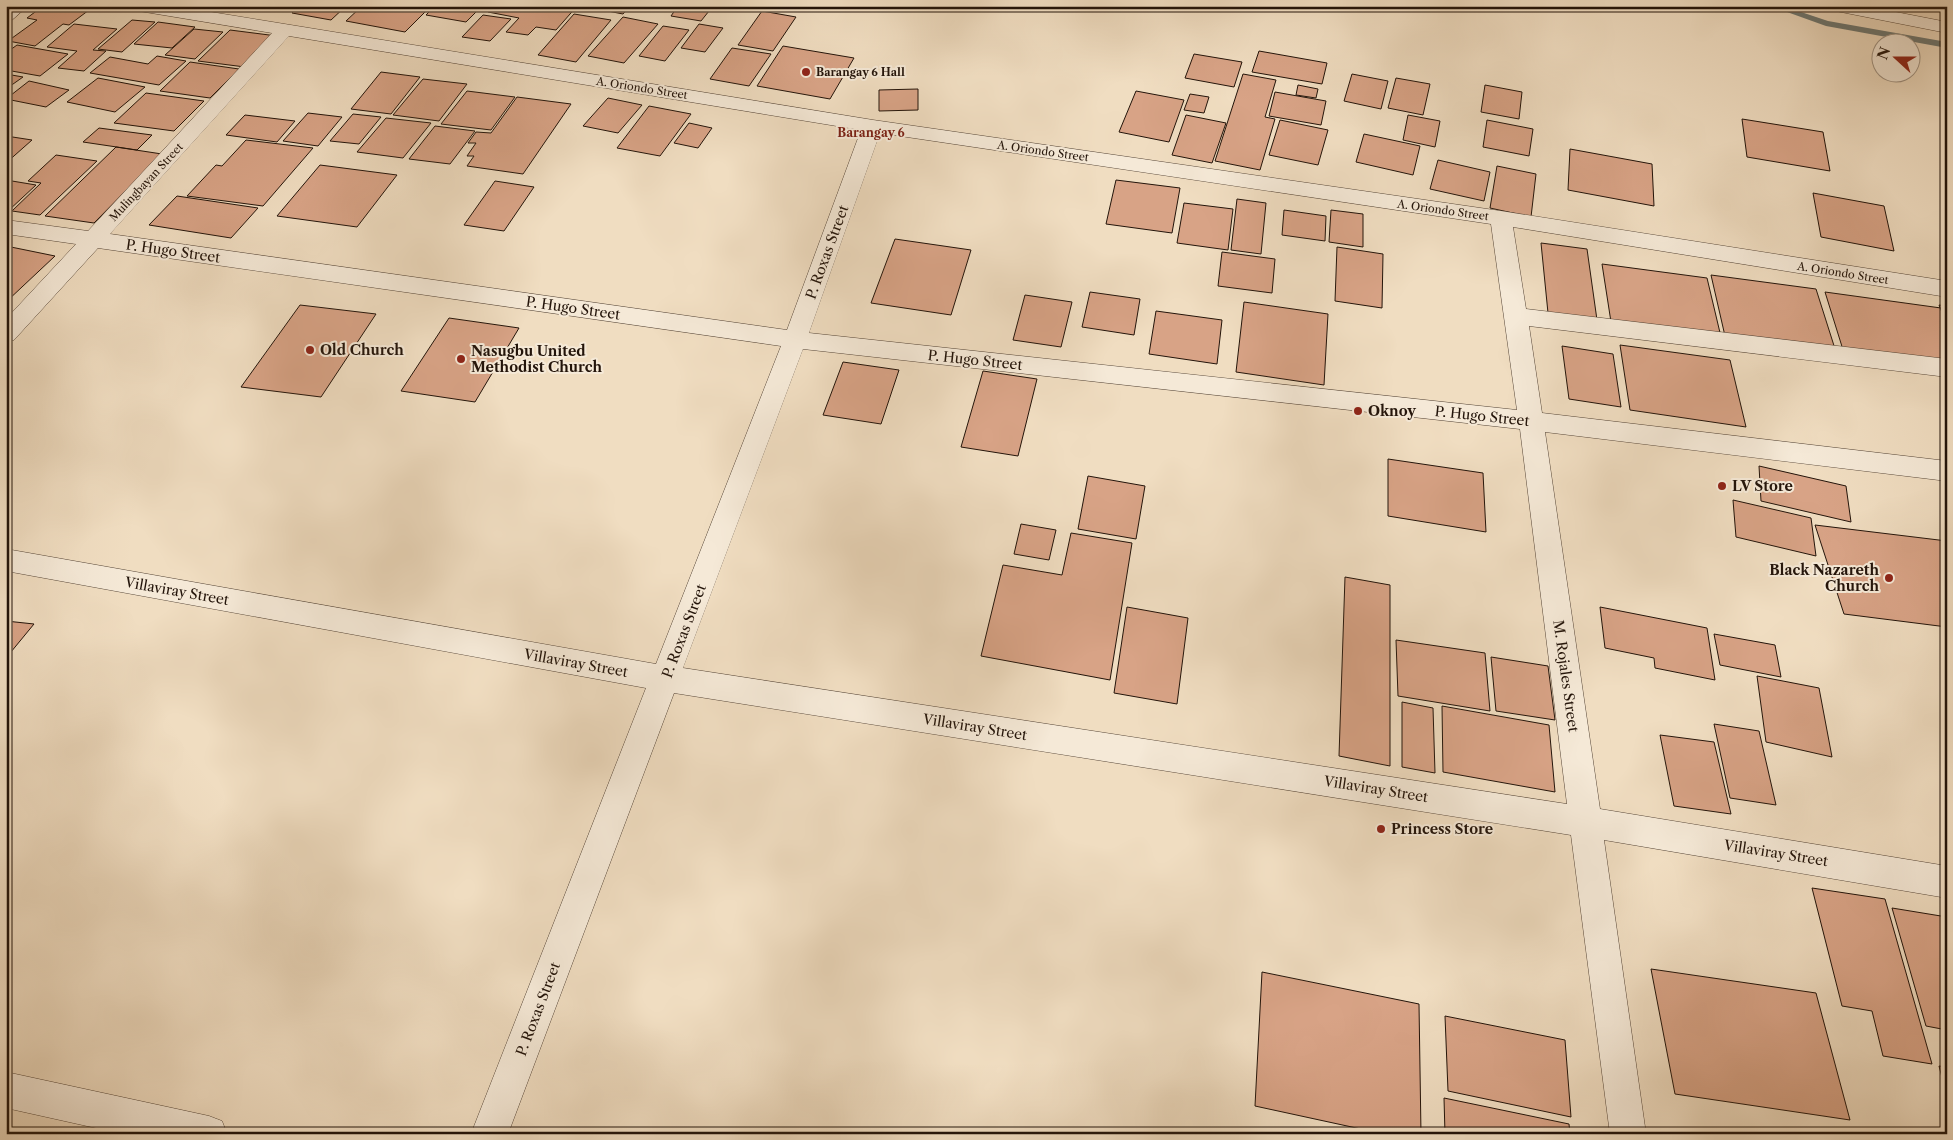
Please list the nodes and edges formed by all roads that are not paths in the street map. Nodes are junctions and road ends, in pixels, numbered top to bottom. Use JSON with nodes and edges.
{"nodes":[{"id":1,"x":19,"y":6,"type":"edge"},
{"id":2,"x":139,"y":6,"type":"edge"},
{"id":3,"x":1836,"y":6,"type":"edge"},
{"id":4,"x":6,"y":16,"type":"edge"},
{"id":5,"x":1947,"y":28,"type":"edge"},
{"id":6,"x":285,"y":30,"type":"junction"},
{"id":7,"x":874,"y":126,"type":"junction"},
{"id":8,"x":1501,"y":218,"type":"junction"},
{"id":9,"x":6,"y":227,"type":"edge"},
{"id":10,"x":93,"y":239,"type":"junction"},
{"id":11,"x":1947,"y":289,"type":"edge"},
{"id":12,"x":1516,"y":316,"type":"junction"},
{"id":13,"x":6,"y":334,"type":"edge"},
{"id":14,"x":795,"y":340,"type":"junction"},
{"id":15,"x":1947,"y":368,"type":"edge"},
{"id":16,"x":1531,"y":421,"type":"junction"},
{"id":17,"x":1947,"y":471,"type":"edge"},
{"id":18,"x":6,"y":560,"type":"edge"},
{"id":19,"x":666,"y":679,"type":"junction"},
{"id":20,"x":1586,"y":822,"type":"junction"},
{"id":21,"x":1947,"y":882,"type":"edge"},
{"id":22,"x":6,"y":1090,"type":"edge"},
{"id":23,"x":209,"y":1134,"type":"edge"},
{"id":24,"x":490,"y":1134,"type":"edge"},
{"id":25,"x":1628,"y":1134,"type":"edge"}],
"edges":[{"from":1,"to":4,"type":"street"},
{"from":2,"to":6,"type":"street","name":"A. Oriondo Street"},
{"from":3,"to":5,"type":"street"},
{"from":6,"to":7,"type":"street","name":"A. Oriondo Street"},
{"from":6,"to":10,"type":"street","name":"Mulingbayan Street"},
{"from":7,"to":8,"type":"street","name":"A. Oriondo Street"},
{"from":7,"to":14,"type":"street","name":"P. Roxas Street"},
{"from":8,"to":11,"type":"street","name":"A. Oriondo Street"},
{"from":8,"to":12,"type":"street","name":"M. Rojales Street"},
{"from":9,"to":10,"type":"street","name":"P. Hugo Street"},
{"from":10,"to":13,"type":"street","name":"Mulingbayan Street"},
{"from":10,"to":14,"type":"street","name":"P. Hugo Street"},
{"from":12,"to":15,"type":"street"},
{"from":12,"to":16,"type":"street","name":"M. Rojales Street"},
{"from":14,"to":16,"type":"street","name":"P. Hugo Street"},
{"from":14,"to":19,"type":"street","name":"P. Roxas Street"},
{"from":16,"to":17,"type":"street","name":"P. Hugo Street"},
{"from":16,"to":20,"type":"street","name":"M. Rojales Street"},
{"from":18,"to":19,"type":"street","name":"Villaviray Street"},
{"from":19,"to":20,"type":"street","name":"Villaviray Street"},
{"from":19,"to":24,"type":"street","name":"P. Roxas Street"},
{"from":20,"to":21,"type":"street","name":"Villaviray Street"},
{"from":20,"to":25,"type":"street","name":"M. Rojales Street"},
{"from":22,"to":23,"type":"street"}]}
